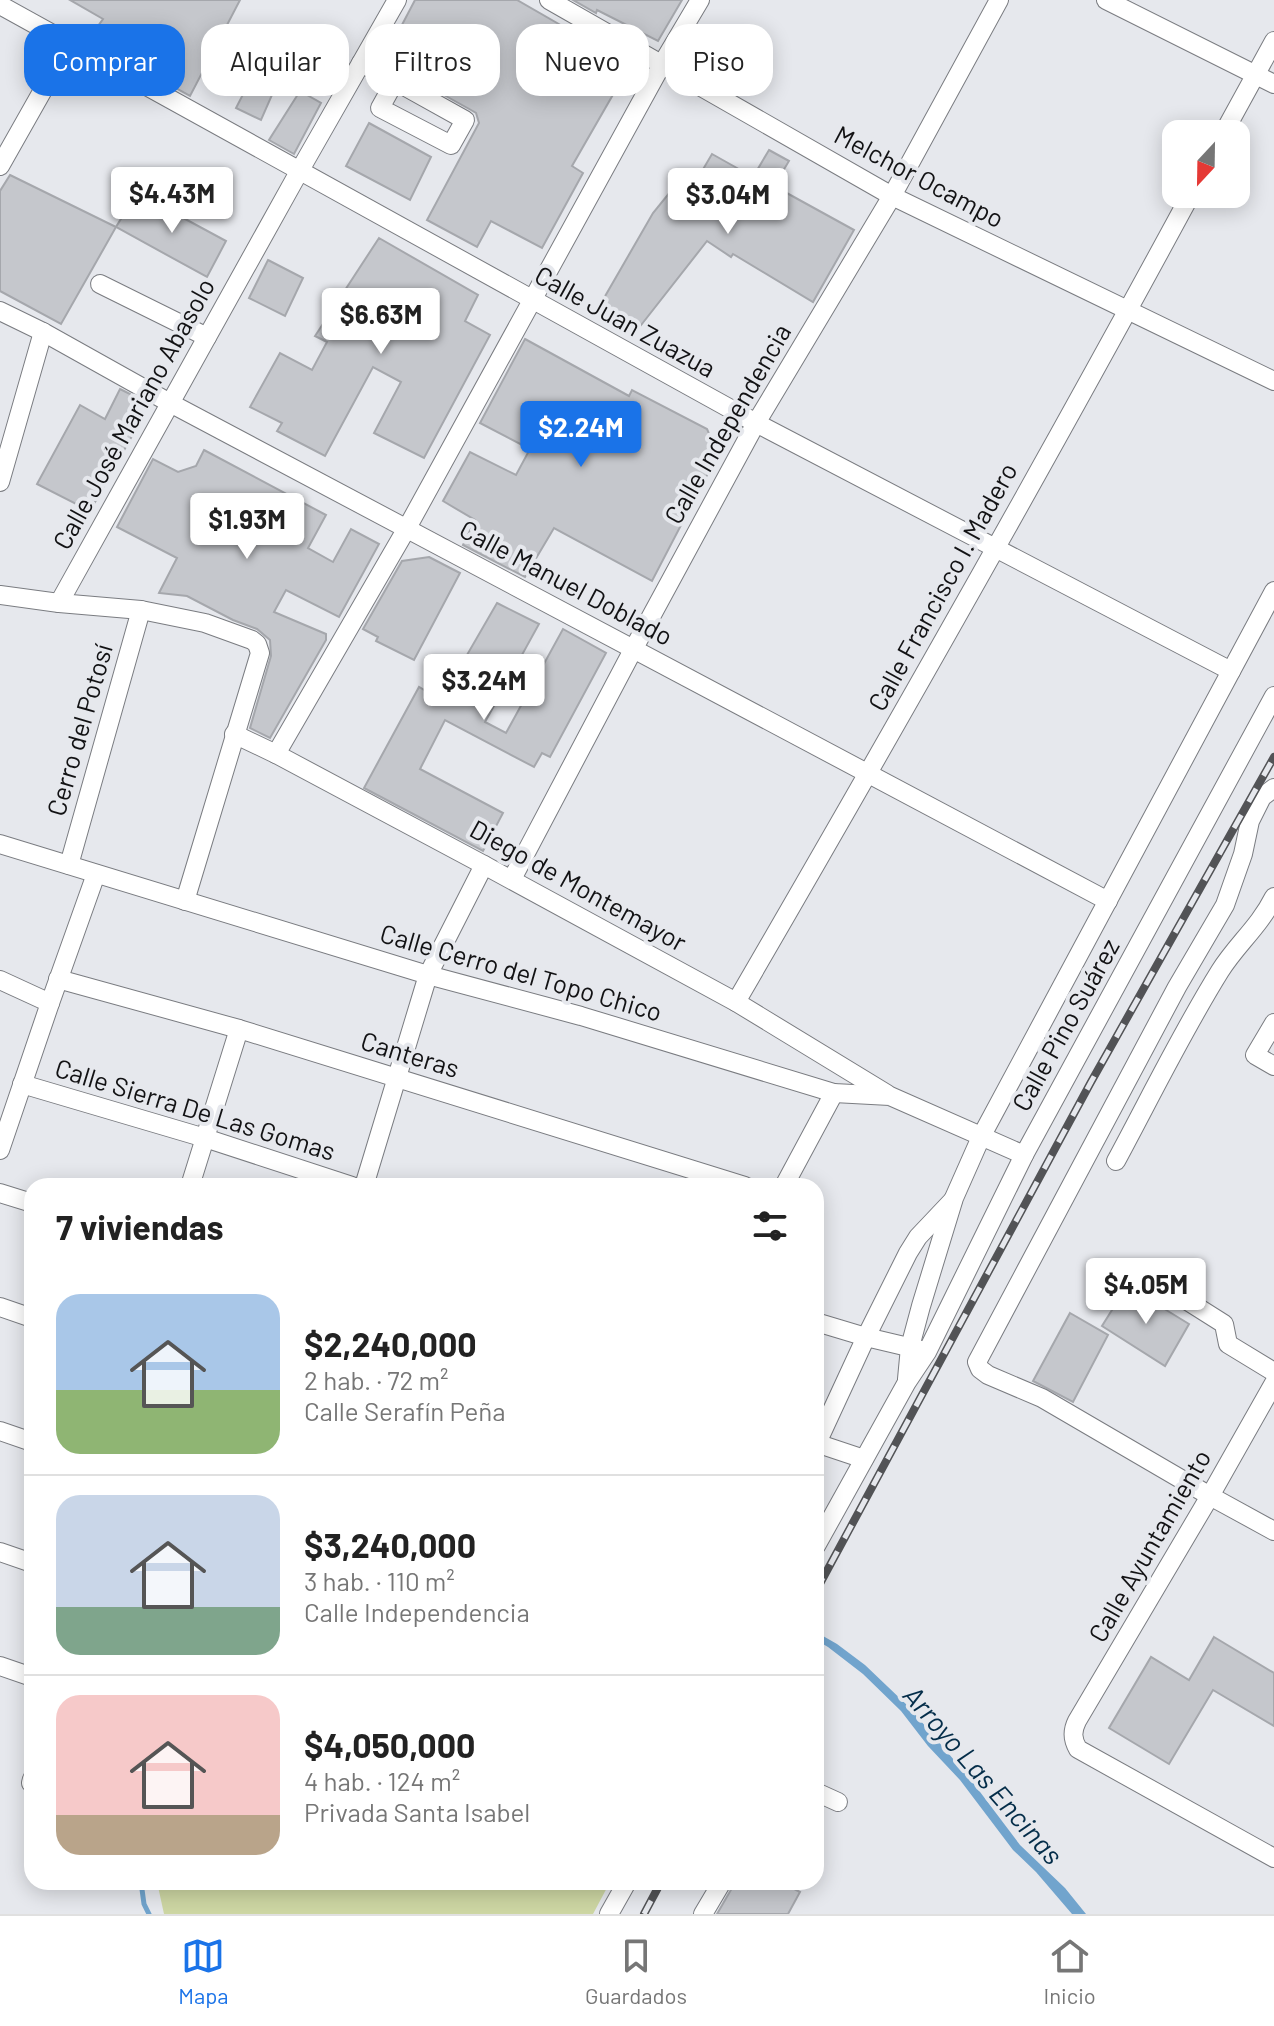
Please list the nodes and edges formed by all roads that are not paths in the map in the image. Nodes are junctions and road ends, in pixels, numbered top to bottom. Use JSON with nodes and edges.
{"nodes":[{"id":1,"x":397,"y":0,"type":"edge"},
{"id":2,"x":549,"y":0,"type":"edge"},
{"id":3,"x":700,"y":0,"type":"edge"},
{"id":4,"x":999,"y":0,"type":"edge"},
{"id":5,"x":1106,"y":0,"type":"edge"},
{"id":6,"x":0,"y":5,"type":"edge"},
{"id":7,"x":34,"y":24,"type":"edge"},
{"id":8,"x":1274,"y":41,"type":"edge"},
{"id":9,"x":361,"y":63,"type":"junction"},
{"id":10,"x":662,"y":64,"type":"junction"},
{"id":11,"x":365,"y":65,"type":"edge"},
{"id":12,"x":1255,"y":75,"type":"junction"},
{"id":13,"x":1274,"y":84,"type":"edge"},
{"id":14,"x":40,"y":96,"type":"edge"},
{"id":15,"x":164,"y":96,"type":"edge"},
{"id":16,"x":1231,"y":120,"type":"edge"},
{"id":17,"x":0,"y":166,"type":"edge"},
{"id":18,"x":300,"y":170,"type":"junction"},
{"id":19,"x":892,"y":196,"type":"junction"},
{"id":20,"x":1184,"y":208,"type":"edge"},
{"id":21,"x":100,"y":284,"type":"dead end"},
{"id":22,"x":532,"y":301,"type":"junction"},
{"id":23,"x":0,"y":311,"type":"edge"},
{"id":24,"x":1128,"y":312,"type":"junction"},
{"id":25,"x":43,"y":332,"type":"junction"},
{"id":26,"x":207,"y":337,"type":"junction"},
{"id":27,"x":1274,"y":381,"type":"edge"},
{"id":28,"x":170,"y":403,"type":"junction"},
{"id":29,"x":756,"y":423,"type":"junction"},
{"id":30,"x":0,"y":482,"type":"edge"},
{"id":31,"x":407,"y":528,"type":"junction"},
{"id":32,"x":995,"y":547,"type":"junction"},
{"id":33,"x":1274,"y":591,"type":"edge"},
{"id":34,"x":0,"y":595,"type":"edge"},
{"id":35,"x":59,"y":603,"type":"junction"},
{"id":36,"x":141,"y":610,"type":"junction"},
{"id":37,"x":634,"y":648,"type":"junction"},
{"id":38,"x":1231,"y":671,"type":"junction"},
{"id":39,"x":1274,"y":696,"type":"edge"},
{"id":40,"x":234,"y":734,"type":"junction"},
{"id":41,"x":276,"y":754,"type":"junction"},
{"id":42,"x":869,"y":774,"type":"junction"},
{"id":43,"x":1274,"y":788,"type":"edge"},
{"id":44,"x":0,"y":844,"type":"edge"},
{"id":45,"x":69,"y":865,"type":"junction"},
{"id":46,"x":484,"y":865,"type":"junction"},
{"id":47,"x":96,"y":874,"type":"junction"},
{"id":48,"x":512,"y":879,"type":"junction"},
{"id":49,"x":1274,"y":897,"type":"edge"},
{"id":50,"x":185,"y":901,"type":"junction"},
{"id":51,"x":1108,"y":901,"type":"junction"},
{"id":52,"x":428,"y":975,"type":"junction"},
{"id":53,"x":58,"y":979,"type":"junction"},
{"id":54,"x":0,"y":980,"type":"edge"},
{"id":55,"x":736,"y":1002,"type":"junction"},
{"id":56,"x":50,"y":1003,"type":"junction"},
{"id":57,"x":1274,"y":1023,"type":"edge"},
{"id":58,"x":239,"y":1029,"type":"junction"},
{"id":59,"x":1274,"y":1066,"type":"edge"},
{"id":60,"x":396,"y":1079,"type":"junction"},
{"id":61,"x":22,"y":1084,"type":"junction"},
{"id":62,"x":834,"y":1093,"type":"junction"},
{"id":63,"x":890,"y":1096,"type":"junction"},
{"id":64,"x":6,"y":1111,"type":"edge"},
{"id":65,"x":981,"y":1137,"type":"junction"},
{"id":66,"x":205,"y":1138,"type":"junction"},
{"id":67,"x":0,"y":1150,"type":"edge"},
{"id":68,"x":1024,"y":1155,"type":"junction"},
{"id":69,"x":1116,"y":1161,"type":"dead end"},
{"id":70,"x":192,"y":1178,"type":"edge"},
{"id":71,"x":328,"y":1178,"type":"edge"},
{"id":72,"x":366,"y":1178,"type":"edge"},
{"id":73,"x":720,"y":1178,"type":"edge"},
{"id":74,"x":788,"y":1178,"type":"edge"},
{"id":75,"x":0,"y":1193,"type":"edge"},
{"id":76,"x":954,"y":1198,"type":"junction"},
{"id":77,"x":24,"y":1200,"type":"edge"},
{"id":78,"x":1148,"y":1276,"type":"dead end"},
{"id":79,"x":0,"y":1307,"type":"edge"},
{"id":80,"x":24,"y":1315,"type":"edge"},
{"id":81,"x":824,"y":1324,"type":"edge"},
{"id":82,"x":866,"y":1337,"type":"junction"},
{"id":83,"x":919,"y":1349,"type":"junction"},
{"id":84,"x":1274,"y":1372,"type":"edge"},
{"id":85,"x":1274,"y":1383,"type":"edge"},
{"id":86,"x":824,"y":1428,"type":"edge"},
{"id":87,"x":0,"y":1431,"type":"edge"},
{"id":88,"x":24,"y":1439,"type":"edge"},
{"id":89,"x":824,"y":1445,"type":"edge"},
{"id":90,"x":864,"y":1459,"type":"junction"},
{"id":91,"x":1210,"y":1496,"type":"junction"},
{"id":92,"x":1274,"y":1531,"type":"edge"},
{"id":93,"x":824,"y":1532,"type":"edge"},
{"id":94,"x":0,"y":1552,"type":"edge"},
{"id":95,"x":24,"y":1560,"type":"edge"},
{"id":96,"x":0,"y":1666,"type":"edge"},
{"id":97,"x":24,"y":1674,"type":"edge"},
{"id":98,"x":824,"y":1796,"type":"edge"},
{"id":99,"x":838,"y":1802,"type":"dead end"},
{"id":100,"x":1274,"y":1858,"type":"edge"},
{"id":101,"x":622,"y":1890,"type":"edge"},
{"id":102,"x":717,"y":1890,"type":"edge"},
{"id":103,"x":609,"y":1914,"type":"edge"},
{"id":104,"x":703,"y":1914,"type":"edge"}],
"edges":[{"from":1,"to":9,"type":"street","name":"Calle José Mariano Abasolo"},
{"from":2,"to":10,"type":"street","name":"Melchor Ocampo"},
{"from":3,"to":10,"type":"street"},
{"from":4,"to":19,"type":"street","name":"Calle Independencia"},
{"from":5,"to":12,"type":"street"},
{"from":6,"to":7,"type":"street","name":"Calle Juan Zuazua"},
{"from":8,"to":12,"type":"street"},
{"from":9,"to":11,"type":"street"},
{"from":9,"to":18,"type":"street","name":"Calle José Mariano Abasolo"},
{"from":10,"to":19,"type":"street","name":"Melchor Ocampo"},
{"from":10,"to":22,"type":"street"},
{"from":12,"to":13,"type":"street"},
{"from":12,"to":16,"type":"street"},
{"from":14,"to":17,"type":"street"},
{"from":15,"to":18,"type":"street","name":"Calle Juan Zuazua"},
{"from":18,"to":22,"type":"street","name":"Calle Juan Zuazua"},
{"from":18,"to":26,"type":"street","name":"Calle José Mariano Abasolo"},
{"from":19,"to":24,"type":"street","name":"Melchor Ocampo"},
{"from":19,"to":29,"type":"street","name":"Calle Independencia"},
{"from":20,"to":24,"type":"street","name":"Calle Francisco I. Madero"},
{"from":21,"to":26,"type":"street"},
{"from":22,"to":29,"type":"street","name":"Calle Juan Zuazua"},
{"from":22,"to":31,"type":"street"},
{"from":23,"to":25,"type":"street","name":"Calle Manuel Doblado"},
{"from":24,"to":27,"type":"street","name":"Melchor Ocampo"},
{"from":24,"to":32,"type":"street","name":"Calle Francisco I. Madero"},
{"from":25,"to":28,"type":"street","name":"Calle Manuel Doblado"},
{"from":25,"to":30,"type":"street"},
{"from":26,"to":28,"type":"street","name":"Calle José Mariano Abasolo"},
{"from":28,"to":31,"type":"street","name":"Calle Manuel Doblado"},
{"from":28,"to":35,"type":"street","name":"Calle José Mariano Abasolo"},
{"from":29,"to":32,"type":"street","name":"Calle Juan Zuazua"},
{"from":29,"to":37,"type":"street","name":"Calle Independencia"},
{"from":31,"to":37,"type":"street","name":"Calle Manuel Doblado"},
{"from":31,"to":41,"type":"street"},
{"from":32,"to":38,"type":"street","name":"Calle Juan Zuazua"},
{"from":32,"to":42,"type":"street","name":"Calle Francisco I. Madero"},
{"from":33,"to":38,"type":"street","name":"Calle Pino Suárez"},
{"from":34,"to":35,"type":"street"},
{"from":35,"to":36,"type":"street"},
{"from":36,"to":40,"type":"street"},
{"from":36,"to":45,"type":"street","name":"Cerro del Potosí"},
{"from":37,"to":42,"type":"street","name":"Calle Manuel Doblado"},
{"from":37,"to":48,"type":"street","name":"Calle Independencia"},
{"from":38,"to":51,"type":"street","name":"Calle Pino Suárez"},
{"from":39,"to":68,"type":"street","name":"Calle Pino Suárez"},
{"from":40,"to":41,"type":"street","name":"Diego de Montemayor"},
{"from":40,"to":50,"type":"street"},
{"from":41,"to":46,"type":"street","name":"Diego de Montemayor"},
{"from":42,"to":51,"type":"street","name":"Calle Manuel Doblado"},
{"from":42,"to":55,"type":"street","name":"Calle Francisco I. Madero"},
{"from":43,"to":91,"type":"street"},
{"from":44,"to":45,"type":"street","name":"Calle Cerro del Topo Chico"},
{"from":45,"to":47,"type":"street","name":"Calle Cerro del Topo Chico"},
{"from":46,"to":48,"type":"street","name":"Diego de Montemayor"},
{"from":46,"to":52,"type":"street"},
{"from":47,"to":50,"type":"street","name":"Calle Cerro del Topo Chico"},
{"from":47,"to":53,"type":"street"},
{"from":48,"to":55,"type":"street","name":"Diego de Montemayor"},
{"from":49,"to":69,"type":"street"},
{"from":50,"to":52,"type":"street","name":"Calle Cerro del Topo Chico"},
{"from":51,"to":65,"type":"street","name":"Calle Pino Suárez"},
{"from":52,"to":60,"type":"street"},
{"from":52,"to":62,"type":"street","name":"Calle Cerro del Topo Chico"},
{"from":53,"to":56,"type":"street"},
{"from":53,"to":58,"type":"street","name":"Canteras"},
{"from":54,"to":56,"type":"street"},
{"from":55,"to":63,"type":"street","name":"Diego de Montemayor"},
{"from":56,"to":61,"type":"street"},
{"from":57,"to":59,"type":"street"},
{"from":58,"to":60,"type":"street","name":"Canteras"},
{"from":58,"to":66,"type":"street"},
{"from":60,"to":72,"type":"street"},
{"from":60,"to":73,"type":"street","name":"Canteras"},
{"from":61,"to":64,"type":"street"},
{"from":61,"to":66,"type":"street","name":"Calle Sierra De Las Gomas"},
{"from":62,"to":63,"type":"street","name":"Calle Cerro del Topo Chico"},
{"from":62,"to":74,"type":"street"},
{"from":63,"to":65,"type":"street","name":"Calle Cerro del Topo Chico"},
{"from":64,"to":67,"type":"street"},
{"from":65,"to":68,"type":"street","name":"Calle Cerro del Topo Chico"},
{"from":65,"to":76,"type":"street","name":"Calle Pino Suárez"},
{"from":66,"to":70,"type":"street"},
{"from":66,"to":71,"type":"street","name":"Calle Sierra De Las Gomas"},
{"from":68,"to":83,"type":"street","name":"Calle Pino Suárez"},
{"from":75,"to":77,"type":"street"},
{"from":76,"to":82,"type":"street","name":"Calle Pino Suárez"},
{"from":76,"to":83,"type":"street","name":"Calle Pino Suárez"},
{"from":78,"to":84,"type":"street"},
{"from":79,"to":80,"type":"street"},
{"from":81,"to":82,"type":"street"},
{"from":82,"to":83,"type":"street"},
{"from":82,"to":86,"type":"street","name":"Calle Pino Suárez"},
{"from":83,"to":90,"type":"street","name":"Calle Pino Suárez"},
{"from":85,"to":91,"type":"street","name":"Calle Ayuntamiento"},
{"from":87,"to":88,"type":"street"},
{"from":89,"to":90,"type":"street"},
{"from":90,"to":93,"type":"street","name":"Calle Pino Suárez"},
{"from":91,"to":92,"type":"street"},
{"from":91,"to":100,"type":"street","name":"Calle Ayuntamiento"},
{"from":94,"to":95,"type":"street"},
{"from":96,"to":97,"type":"street"},
{"from":98,"to":99,"type":"street"},
{"from":101,"to":103,"type":"street"},
{"from":102,"to":104,"type":"street"}]}
